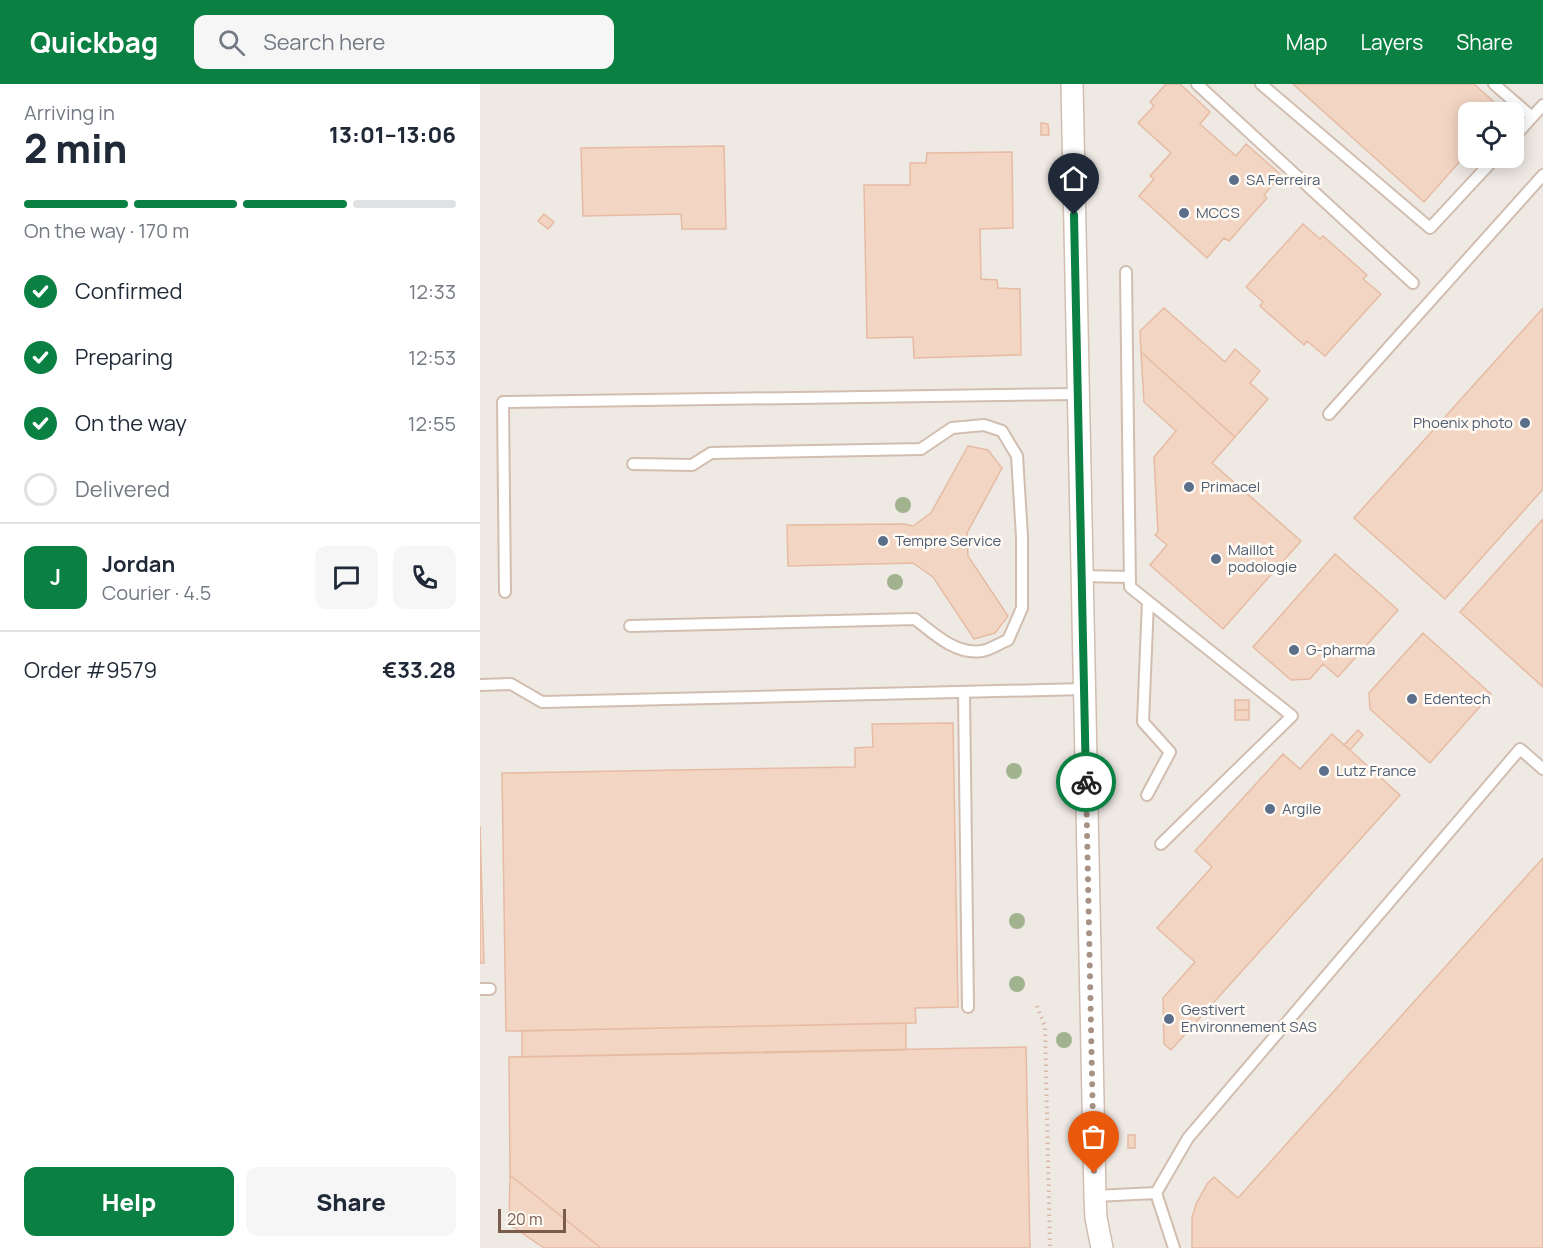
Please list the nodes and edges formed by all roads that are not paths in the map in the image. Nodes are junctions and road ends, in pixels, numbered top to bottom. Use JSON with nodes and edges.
{"nodes":[{"id":1,"x":1072,"y":84,"type":"edge"},
{"id":2,"x":1197,"y":84,"type":"edge"},
{"id":3,"x":1261,"y":84,"type":"edge"},
{"id":4,"x":1494,"y":84,"type":"edge"},
{"id":5,"x":1543,"y":105,"type":"edge"},
{"id":6,"x":1532,"y":117,"type":"junction"},
{"id":7,"x":1524,"y":126,"type":"edge"},
{"id":8,"x":1486,"y":168,"type":"edge"},
{"id":9,"x":1543,"y":175,"type":"edge"},
{"id":10,"x":1126,"y":272,"type":"dead end"},
{"id":11,"x":1413,"y":283,"type":"dead end"},
{"id":12,"x":1078,"y":394,"type":"junction"},
{"id":13,"x":1329,"y":414,"type":"dead end"},
{"id":14,"x":633,"y":464,"type":"dead end"},
{"id":15,"x":1082,"y":576,"type":"junction"},
{"id":16,"x":1130,"y":577,"type":"junction"},
{"id":17,"x":505,"y":592,"type":"dead end"},
{"id":18,"x":1148,"y":601,"type":"junction"},
{"id":19,"x":630,"y":626,"type":"dead end"},
{"id":20,"x":480,"y":685,"type":"edge"},
{"id":21,"x":1084,"y":689,"type":"junction"},
{"id":22,"x":964,"y":692,"type":"junction"},
{"id":23,"x":1543,"y":769,"type":"edge"},
{"id":24,"x":1147,"y":795,"type":"dead end"},
{"id":25,"x":1161,"y":844,"type":"dead end"},
{"id":26,"x":968,"y":1007,"type":"dead end"},
{"id":27,"x":1156,"y":1192,"type":"junction"},
{"id":28,"x":1095,"y":1196,"type":"junction"},
{"id":29,"x":1102,"y":1248,"type":"edge"},
{"id":30,"x":1174,"y":1248,"type":"edge"}],
"edges":[{"from":1,"to":12,"type":"street"},
{"from":2,"to":11,"type":"lane"},
{"from":3,"to":8,"type":"lane"},
{"from":4,"to":6,"type":"lane"},
{"from":5,"to":6,"type":"lane"},
{"from":6,"to":7,"type":"lane"},
{"from":9,"to":13,"type":"lane"},
{"from":10,"to":16,"type":"lane"},
{"from":12,"to":15,"type":"street"},
{"from":12,"to":17,"type":"lane"},
{"from":14,"to":19,"type":"lane"},
{"from":15,"to":16,"type":"lane"},
{"from":15,"to":21,"type":"street"},
{"from":16,"to":18,"type":"lane"},
{"from":18,"to":24,"type":"lane"},
{"from":18,"to":25,"type":"lane"},
{"from":20,"to":22,"type":"lane"},
{"from":21,"to":22,"type":"lane"},
{"from":21,"to":28,"type":"street"},
{"from":22,"to":26,"type":"lane"},
{"from":23,"to":27,"type":"lane"},
{"from":27,"to":28,"type":"lane"},
{"from":27,"to":30,"type":"lane"},
{"from":28,"to":29,"type":"street"}]}
